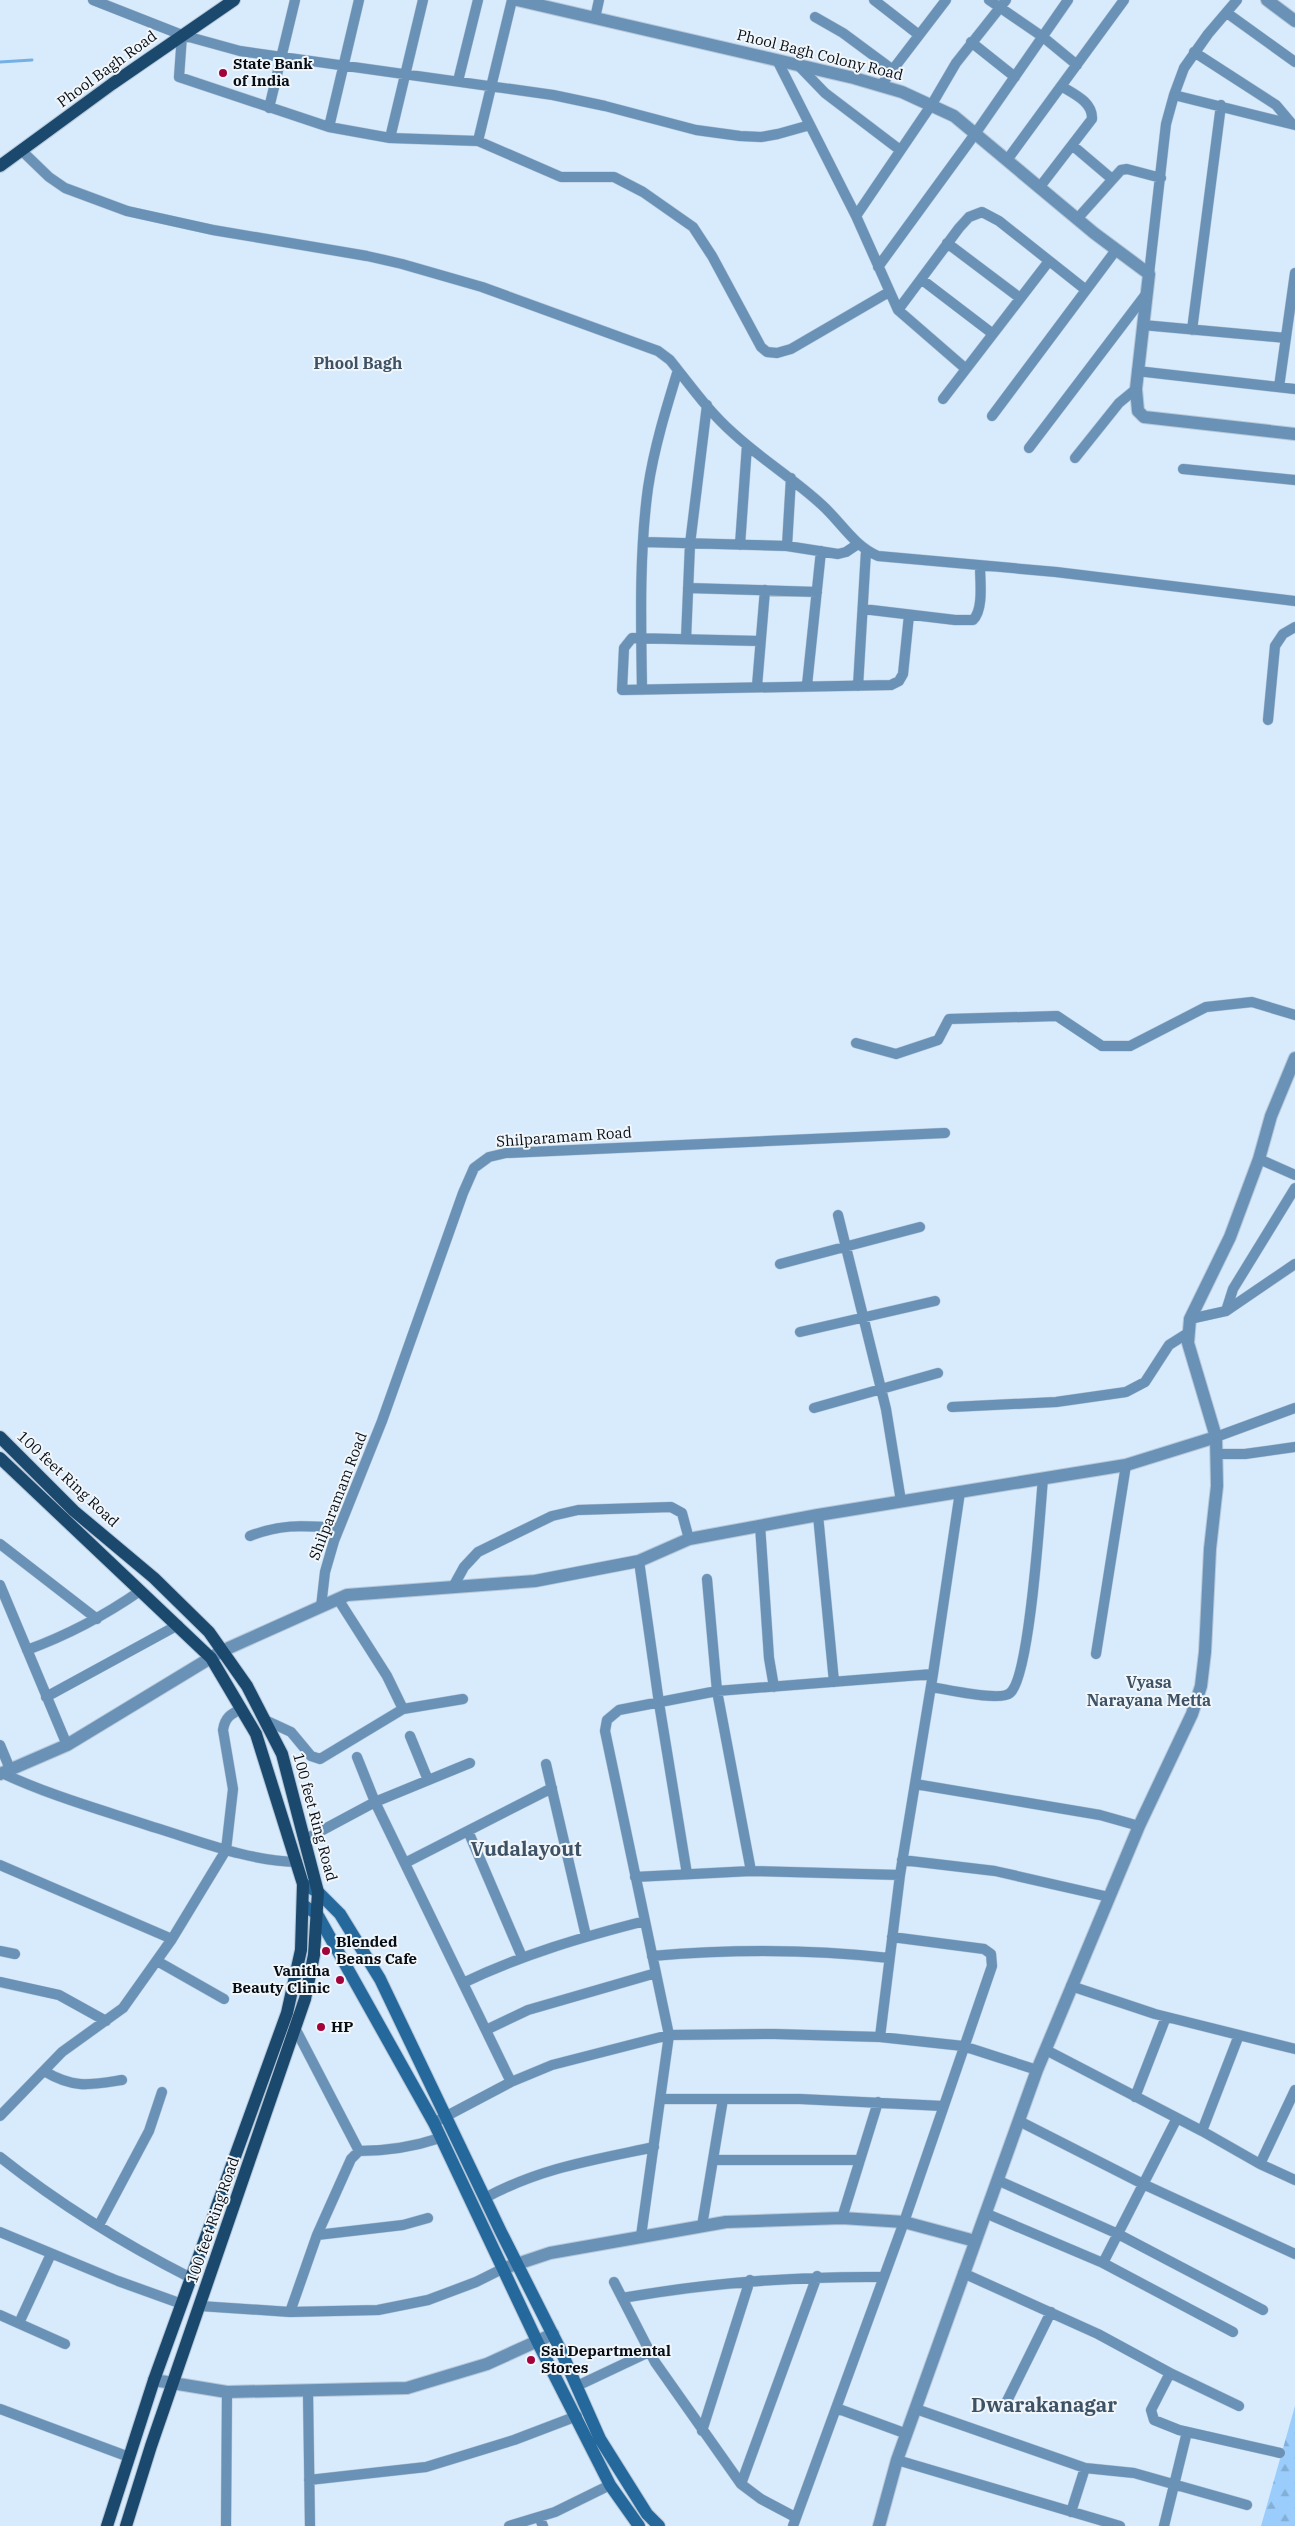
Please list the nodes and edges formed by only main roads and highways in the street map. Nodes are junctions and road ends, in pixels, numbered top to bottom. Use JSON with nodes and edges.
{"nodes":[{"id":1,"x":234,"y":0,"type":"edge"},
{"id":2,"x":0,"y":166,"type":"edge"},
{"id":3,"x":0,"y":1437,"type":"edge"},
{"id":4,"x":0,"y":1458,"type":"edge"},
{"id":5,"x":302,"y":1884,"type":"junction"},
{"id":6,"x":318,"y":1892,"type":"junction"},
{"id":7,"x":304,"y":1905,"type":"junction"},
{"id":8,"x":318,"y":1914,"type":"junction"},
{"id":9,"x":107,"y":2526,"type":"edge"},
{"id":10,"x":126,"y":2526,"type":"edge"},
{"id":11,"x":639,"y":2526,"type":"edge"},
{"id":12,"x":659,"y":2526,"type":"edge"}],
"edges":[{"from":1,"to":2,"type":"main road","name":"Phool Bagh Road"},
{"from":3,"to":6,"type":"main road","name":"100 feet Ring Road"},
{"from":4,"to":5,"type":"main road","name":"100 feet Ring Road"},
{"from":5,"to":6,"type":"main road"},
{"from":5,"to":7,"type":"main road","name":"100 feet Ring Road"},
{"from":6,"to":8,"type":"main road","name":"100 feet Ring Road"},
{"from":6,"to":12,"type":"main road"},
{"from":7,"to":8,"type":"main road"},
{"from":7,"to":9,"type":"main road","name":"100 feet Ring Road"},
{"from":8,"to":10,"type":"main road","name":"100 feet Ring Road"},
{"from":8,"to":11,"type":"main road"}]}
